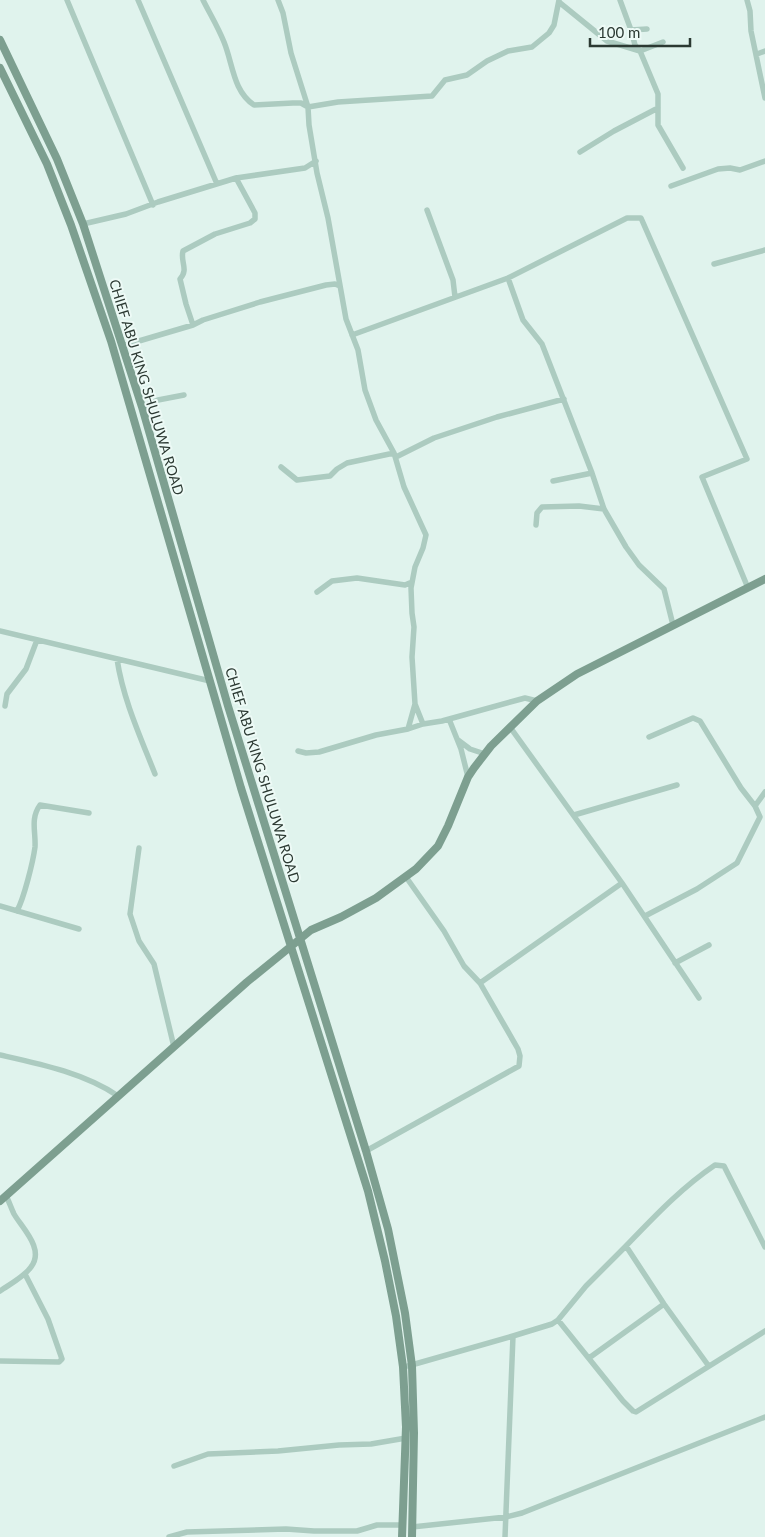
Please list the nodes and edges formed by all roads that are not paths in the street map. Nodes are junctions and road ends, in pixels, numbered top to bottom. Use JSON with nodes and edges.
{"nodes":[{"id":1,"x":68,"y":0,"type":"edge"},
{"id":2,"x":138,"y":0,"type":"edge"},
{"id":3,"x":202,"y":0,"type":"edge"},
{"id":4,"x":278,"y":0,"type":"edge"},
{"id":5,"x":620,"y":0,"type":"edge"},
{"id":6,"x":747,"y":0,"type":"edge"},
{"id":7,"x":559,"y":1,"type":"edge"},
{"id":8,"x":647,"y":29,"type":"dead end"},
{"id":9,"x":631,"y":30,"type":"junction"},
{"id":10,"x":0,"y":40,"type":"edge"},
{"id":11,"x":664,"y":42,"type":"dead end"},
{"id":12,"x":640,"y":51,"type":"junction"},
{"id":13,"x":765,"y":51,"type":"edge"},
{"id":14,"x":757,"y":54,"type":"junction"},
{"id":15,"x":0,"y":68,"type":"edge"},
{"id":16,"x":2,"y":79,"type":"edge"},
{"id":17,"x":28,"y":97,"type":"junction"},
{"id":18,"x":765,"y":98,"type":"edge"},
{"id":19,"x":16,"y":102,"type":"junction"},
{"id":20,"x":308,"y":107,"type":"junction"},
{"id":21,"x":658,"y":108,"type":"junction"},
{"id":22,"x":580,"y":152,"type":"dead end"},
{"id":23,"x":316,"y":161,"type":"junction"},
{"id":24,"x":765,"y":161,"type":"edge"},
{"id":25,"x":305,"y":168,"type":"junction"},
{"id":26,"x":683,"y":168,"type":"dead end"},
{"id":27,"x":317,"y":173,"type":"junction"},
{"id":28,"x":236,"y":178,"type":"junction"},
{"id":29,"x":217,"y":184,"type":"junction"},
{"id":30,"x":671,"y":186,"type":"dead end"},
{"id":31,"x":152,"y":205,"type":"junction"},
{"id":32,"x":427,"y":210,"type":"dead end"},
{"id":33,"x":82,"y":224,"type":"junction"},
{"id":34,"x":765,"y":250,"type":"edge"},
{"id":35,"x":714,"y":264,"type":"dead end"},
{"id":36,"x":508,"y":278,"type":"junction"},
{"id":37,"x":340,"y":286,"type":"junction"},
{"id":38,"x":454,"y":298,"type":"junction"},
{"id":39,"x":193,"y":325,"type":"junction"},
{"id":40,"x":352,"y":335,"type":"junction"},
{"id":41,"x":122,"y":346,"type":"junction"},
{"id":42,"x":184,"y":394,"type":"dead end"},
{"id":43,"x":564,"y":399,"type":"junction"},
{"id":44,"x":142,"y":407,"type":"junction"},
{"id":45,"x":395,"y":455,"type":"junction"},
{"id":46,"x":281,"y":467,"type":"dead end"},
{"id":47,"x":592,"y":473,"type":"junction"},
{"id":48,"x":553,"y":482,"type":"dead end"},
{"id":49,"x":604,"y":509,"type":"junction"},
{"id":50,"x":536,"y":525,"type":"dead end"},
{"id":51,"x":180,"y":536,"type":"junction"},
{"id":52,"x":168,"y":538,"type":"junction"},
{"id":53,"x":765,"y":579,"type":"edge"},
{"id":54,"x":412,"y":582,"type":"junction"},
{"id":55,"x":405,"y":585,"type":"junction"},
{"id":56,"x":748,"y":588,"type":"junction"},
{"id":57,"x":411,"y":591,"type":"junction"},
{"id":58,"x":318,"y":592,"type":"dead end"},
{"id":59,"x":673,"y":625,"type":"junction"},
{"id":60,"x":0,"y":631,"type":"edge"},
{"id":61,"x":37,"y":640,"type":"junction"},
{"id":62,"x":117,"y":659,"type":"junction"},
{"id":63,"x":210,"y":681,"type":"junction"},
{"id":64,"x":537,"y":701,"type":"junction"},
{"id":65,"x":416,"y":704,"type":"junction"},
{"id":66,"x":5,"y":706,"type":"dead end"},
{"id":67,"x":449,"y":719,"type":"junction"},
{"id":68,"x":423,"y":724,"type":"junction"},
{"id":69,"x":510,"y":727,"type":"junction"},
{"id":70,"x":408,"y":730,"type":"junction"},
{"id":71,"x":649,"y":737,"type":"dead end"},
{"id":72,"x":458,"y":740,"type":"junction"},
{"id":73,"x":298,"y":751,"type":"dead end"},
{"id":74,"x":485,"y":754,"type":"junction"},
{"id":75,"x":155,"y":774,"type":"dead end"},
{"id":76,"x":468,"y":777,"type":"junction"},
{"id":77,"x":677,"y":785,"type":"dead end"},
{"id":78,"x":765,"y":792,"type":"edge"},
{"id":79,"x":755,"y":806,"type":"junction"},
{"id":80,"x":89,"y":813,"type":"dead end"},
{"id":81,"x":574,"y":816,"type":"junction"},
{"id":82,"x":139,"y":848,"type":"dead end"},
{"id":83,"x":406,"y":877,"type":"junction"},
{"id":84,"x":622,"y":883,"type":"junction"},
{"id":85,"x":0,"y":906,"type":"edge"},
{"id":86,"x":17,"y":911,"type":"junction"},
{"id":87,"x":644,"y":916,"type":"junction"},
{"id":88,"x":79,"y":928,"type":"dead end"},
{"id":89,"x":300,"y":939,"type":"junction"},
{"id":90,"x":709,"y":945,"type":"dead end"},
{"id":91,"x":291,"y":947,"type":"junction"},
{"id":92,"x":675,"y":962,"type":"junction"},
{"id":93,"x":480,"y":983,"type":"junction"},
{"id":94,"x":699,"y":998,"type":"dead end"},
{"id":95,"x":174,"y":1047,"type":"junction"},
{"id":96,"x":0,"y":1055,"type":"edge"},
{"id":97,"x":118,"y":1096,"type":"junction"},
{"id":98,"x":366,"y":1151,"type":"junction"},
{"id":99,"x":3,"y":1198,"type":"edge"},
{"id":100,"x":626,"y":1246,"type":"junction"},
{"id":101,"x":765,"y":1247,"type":"edge"},
{"id":102,"x":25,"y":1274,"type":"junction"},
{"id":103,"x":0,"y":1291,"type":"edge"},
{"id":104,"x":664,"y":1304,"type":"junction"},
{"id":105,"x":558,"y":1320,"type":"junction"},
{"id":106,"x":765,"y":1331,"type":"edge"},
{"id":107,"x":513,"y":1336,"type":"junction"},
{"id":108,"x":590,"y":1358,"type":"junction"},
{"id":109,"x":0,"y":1361,"type":"edge"},
{"id":110,"x":412,"y":1366,"type":"junction"},
{"id":111,"x":708,"y":1366,"type":"junction"},
{"id":112,"x":403,"y":1367,"type":"junction"},
{"id":113,"x":765,"y":1416,"type":"edge"},
{"id":114,"x":406,"y":1438,"type":"junction"},
{"id":115,"x":174,"y":1466,"type":"dead end"},
{"id":116,"x":506,"y":1517,"type":"junction"},
{"id":117,"x":403,"y":1525,"type":"junction"},
{"id":118,"x":412,"y":1527,"type":"junction"},
{"id":119,"x":169,"y":1537,"type":"edge"},
{"id":120,"x":402,"y":1537,"type":"edge"},
{"id":121,"x":412,"y":1537,"type":"edge"},
{"id":122,"x":505,"y":1537,"type":"edge"}],
"edges":[{"from":1,"to":31,"type":"street"},
{"from":2,"to":29,"type":"street"},
{"from":3,"to":20,"type":"street"},
{"from":4,"to":20,"type":"street"},
{"from":5,"to":9,"type":"street"},
{"from":6,"to":14,"type":"street"},
{"from":7,"to":12,"type":"street"},
{"from":7,"to":20,"type":"street"},
{"from":8,"to":9,"type":"street"},
{"from":9,"to":12,"type":"street"},
{"from":10,"to":17,"type":"street","name":"CHIEF ABU KING SHULUWA ROAD"},
{"from":11,"to":12,"type":"street"},
{"from":12,"to":21,"type":"street"},
{"from":13,"to":14,"type":"street"},
{"from":14,"to":18,"type":"street"},
{"from":15,"to":16,"type":"street"},
{"from":16,"to":19,"type":"street"},
{"from":17,"to":19,"type":"street"},
{"from":17,"to":33,"type":"street","name":"CHIEF ABU KING SHULUWA ROAD"},
{"from":19,"to":52,"type":"street"},
{"from":20,"to":23,"type":"street"},
{"from":21,"to":22,"type":"street"},
{"from":21,"to":26,"type":"street"},
{"from":23,"to":25,"type":"street"},
{"from":23,"to":27,"type":"street"},
{"from":24,"to":30,"type":"street"},
{"from":25,"to":27,"type":"street"},
{"from":25,"to":28,"type":"street"},
{"from":27,"to":37,"type":"street"},
{"from":28,"to":29,"type":"street"},
{"from":28,"to":39,"type":"street"},
{"from":29,"to":31,"type":"street"},
{"from":31,"to":33,"type":"street"},
{"from":32,"to":38,"type":"street"},
{"from":33,"to":41,"type":"street","name":"CHIEF ABU KING SHULUWA ROAD"},
{"from":34,"to":35,"type":"street"},
{"from":36,"to":38,"type":"street"},
{"from":36,"to":43,"type":"street"},
{"from":36,"to":56,"type":"street"},
{"from":37,"to":39,"type":"street"},
{"from":37,"to":40,"type":"street"},
{"from":38,"to":40,"type":"street"},
{"from":39,"to":41,"type":"street"},
{"from":40,"to":45,"type":"street"},
{"from":41,"to":44,"type":"street","name":"CHIEF ABU KING SHULUWA ROAD"},
{"from":42,"to":44,"type":"street"},
{"from":43,"to":45,"type":"street"},
{"from":43,"to":47,"type":"street"},
{"from":44,"to":51,"type":"street","name":"CHIEF ABU KING SHULUWA ROAD"},
{"from":45,"to":46,"type":"street"},
{"from":45,"to":54,"type":"street"},
{"from":47,"to":48,"type":"street"},
{"from":47,"to":49,"type":"street"},
{"from":49,"to":50,"type":"street"},
{"from":49,"to":59,"type":"street"},
{"from":51,"to":52,"type":"street"},
{"from":51,"to":89,"type":"street","name":"CHIEF ABU KING SHULUWA ROAD"},
{"from":52,"to":63,"type":"street"},
{"from":53,"to":56,"type":"street"},
{"from":54,"to":55,"type":"street"},
{"from":54,"to":57,"type":"street"},
{"from":55,"to":57,"type":"street"},
{"from":55,"to":58,"type":"street"},
{"from":56,"to":59,"type":"street"},
{"from":57,"to":65,"type":"street"},
{"from":59,"to":64,"type":"street"},
{"from":60,"to":61,"type":"street"},
{"from":61,"to":62,"type":"street"},
{"from":61,"to":66,"type":"street"},
{"from":62,"to":63,"type":"street"},
{"from":62,"to":75,"type":"street"},
{"from":63,"to":91,"type":"street"},
{"from":64,"to":67,"type":"street"},
{"from":64,"to":69,"type":"street"},
{"from":65,"to":68,"type":"street"},
{"from":65,"to":70,"type":"street"},
{"from":67,"to":68,"type":"street"},
{"from":67,"to":72,"type":"street"},
{"from":68,"to":70,"type":"street"},
{"from":69,"to":74,"type":"street"},
{"from":69,"to":81,"type":"street"},
{"from":70,"to":73,"type":"street"},
{"from":71,"to":79,"type":"street"},
{"from":72,"to":74,"type":"street"},
{"from":72,"to":76,"type":"street"},
{"from":74,"to":76,"type":"street"},
{"from":76,"to":83,"type":"street"},
{"from":77,"to":81,"type":"street"},
{"from":78,"to":79,"type":"street"},
{"from":79,"to":87,"type":"street"},
{"from":80,"to":86,"type":"street"},
{"from":81,"to":84,"type":"street"},
{"from":82,"to":95,"type":"street"},
{"from":83,"to":89,"type":"street"},
{"from":83,"to":93,"type":"street"},
{"from":84,"to":87,"type":"street"},
{"from":84,"to":93,"type":"street"},
{"from":85,"to":86,"type":"street"},
{"from":86,"to":88,"type":"street"},
{"from":87,"to":92,"type":"street"},
{"from":89,"to":91,"type":"street"},
{"from":89,"to":98,"type":"street","name":"CHIEF ABU KING SHULUWA ROAD"},
{"from":90,"to":92,"type":"street"},
{"from":91,"to":95,"type":"street"},
{"from":91,"to":112,"type":"street"},
{"from":92,"to":94,"type":"street"},
{"from":93,"to":98,"type":"street"},
{"from":95,"to":97,"type":"street"},
{"from":96,"to":97,"type":"street"},
{"from":97,"to":99,"type":"street"},
{"from":98,"to":110,"type":"street","name":"CHIEF ABU KING SHULUWA ROAD"},
{"from":99,"to":102,"type":"street"},
{"from":100,"to":101,"type":"street"},
{"from":100,"to":104,"type":"street"},
{"from":100,"to":105,"type":"street"},
{"from":102,"to":103,"type":"street"},
{"from":102,"to":109,"type":"street"},
{"from":104,"to":108,"type":"street"},
{"from":104,"to":111,"type":"street"},
{"from":105,"to":107,"type":"street"},
{"from":105,"to":108,"type":"street"},
{"from":106,"to":111,"type":"street"},
{"from":107,"to":110,"type":"street"},
{"from":107,"to":116,"type":"street"},
{"from":108,"to":111,"type":"street"},
{"from":110,"to":112,"type":"street"},
{"from":110,"to":118,"type":"street","name":"CHIEF ABU KING SHULUWA ROAD"},
{"from":112,"to":114,"type":"street"},
{"from":113,"to":116,"type":"street"},
{"from":114,"to":115,"type":"street"},
{"from":114,"to":117,"type":"street"},
{"from":116,"to":118,"type":"street"},
{"from":116,"to":122,"type":"street"},
{"from":117,"to":119,"type":"street"},
{"from":117,"to":120,"type":"street"},
{"from":118,"to":121,"type":"street","name":"CHIEF ABU KING SHULUWA ROAD"}]}
